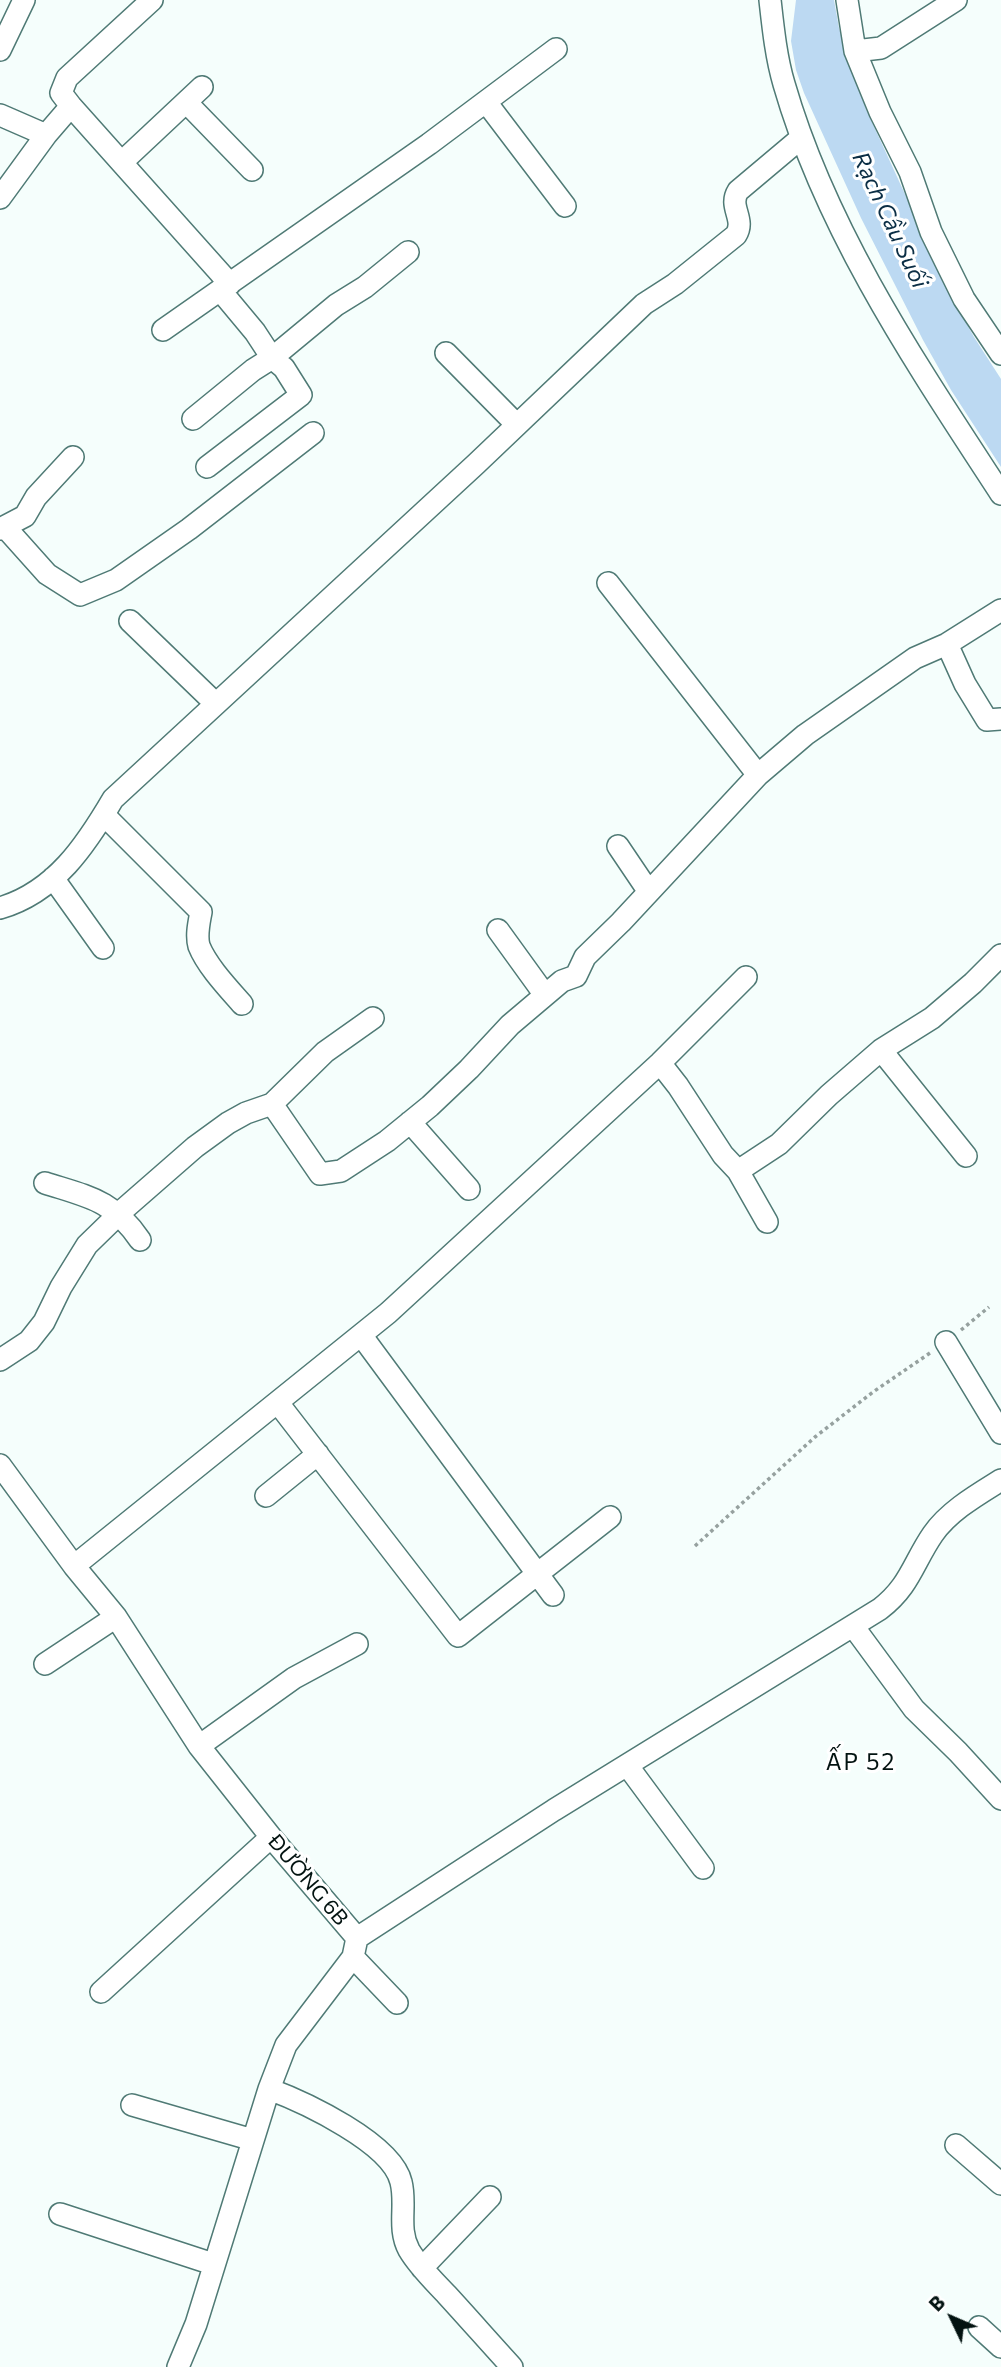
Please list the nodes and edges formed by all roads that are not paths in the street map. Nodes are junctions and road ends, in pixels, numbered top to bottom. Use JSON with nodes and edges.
{"nodes":[{"id":1,"x":24,"y":0,"type":"edge"},
{"id":2,"x":152,"y":0,"type":"edge"},
{"id":3,"x":770,"y":0,"type":"edge"},
{"id":4,"x":848,"y":0,"type":"edge"},
{"id":5,"x":956,"y":0,"type":"edge"},
{"id":6,"x":556,"y":49,"type":"dead end"},
{"id":7,"x":0,"y":50,"type":"edge"},
{"id":8,"x":855,"y":51,"type":"junction"},
{"id":9,"x":202,"y":87,"type":"dead end"},
{"id":10,"x":186,"y":102,"type":"junction"},
{"id":11,"x":486,"y":102,"type":"junction"},
{"id":12,"x":71,"y":106,"type":"junction"},
{"id":13,"x":1,"y":117,"type":"edge"},
{"id":14,"x":46,"y":135,"type":"junction"},
{"id":15,"x":801,"y":138,"type":"junction"},
{"id":16,"x":122,"y":162,"type":"junction"},
{"id":17,"x":252,"y":170,"type":"dead end"},
{"id":18,"x":0,"y":198,"type":"edge"},
{"id":19,"x":565,"y":206,"type":"dead end"},
{"id":20,"x":408,"y":252,"type":"dead end"},
{"id":21,"x":225,"y":287,"type":"junction"},
{"id":22,"x":163,"y":330,"type":"dead end"},
{"id":23,"x":446,"y":353,"type":"dead end"},
{"id":24,"x":1001,"y":354,"type":"edge"},
{"id":25,"x":272,"y":358,"type":"junction"},
{"id":26,"x":193,"y":418,"type":"dead end"},
{"id":27,"x":517,"y":425,"type":"junction"},
{"id":28,"x":313,"y":433,"type":"dead end"},
{"id":29,"x":73,"y":457,"type":"dead end"},
{"id":30,"x":207,"y":467,"type":"dead end"},
{"id":31,"x":1001,"y":494,"type":"edge"},
{"id":32,"x":3,"y":528,"type":"edge"},
{"id":33,"x":608,"y":583,"type":"dead end"},
{"id":34,"x":1001,"y":610,"type":"edge"},
{"id":35,"x":130,"y":621,"type":"dead end"},
{"id":36,"x":947,"y":644,"type":"junction"},
{"id":37,"x":216,"y":704,"type":"junction"},
{"id":38,"x":1001,"y":719,"type":"edge"},
{"id":39,"x":758,"y":775,"type":"junction"},
{"id":40,"x":104,"y":815,"type":"junction"},
{"id":41,"x":618,"y":846,"type":"dead end"},
{"id":42,"x":53,"y":878,"type":"junction"},
{"id":43,"x":649,"y":892,"type":"junction"},
{"id":44,"x":0,"y":908,"type":"edge"},
{"id":45,"x":498,"y":930,"type":"dead end"},
{"id":46,"x":103,"y":948,"type":"dead end"},
{"id":47,"x":1001,"y":955,"type":"edge"},
{"id":48,"x":746,"y":977,"type":"dead end"},
{"id":49,"x":545,"y":995,"type":"junction"},
{"id":50,"x":242,"y":1004,"type":"dead end"},
{"id":51,"x":373,"y":1018,"type":"dead end"},
{"id":52,"x":881,"y":1050,"type":"junction"},
{"id":53,"x":660,"y":1063,"type":"junction"},
{"id":54,"x":272,"y":1104,"type":"junction"},
{"id":55,"x":410,"y":1122,"type":"junction"},
{"id":56,"x":966,"y":1156,"type":"dead end"},
{"id":57,"x":738,"y":1171,"type":"junction"},
{"id":58,"x":45,"y":1183,"type":"dead end"},
{"id":59,"x":470,"y":1189,"type":"dead end"},
{"id":60,"x":119,"y":1213,"type":"junction"},
{"id":61,"x":767,"y":1222,"type":"dead end"},
{"id":62,"x":141,"y":1240,"type":"dead end"},
{"id":63,"x":361,"y":1335,"type":"junction"},
{"id":64,"x":946,"y":1342,"type":"road end"},
{"id":65,"x":0,"y":1360,"type":"edge"},
{"id":66,"x":278,"y":1403,"type":"junction"},
{"id":67,"x":1001,"y":1433,"type":"edge"},
{"id":68,"x":318,"y":1454,"type":"junction"},
{"id":69,"x":0,"y":1465,"type":"edge"},
{"id":70,"x":1001,"y":1480,"type":"edge"},
{"id":71,"x":266,"y":1496,"type":"dead end"},
{"id":72,"x":610,"y":1517,"type":"dead end"},
{"id":73,"x":74,"y":1566,"type":"junction"},
{"id":74,"x":536,"y":1574,"type":"junction"},
{"id":75,"x":554,"y":1595,"type":"dead end"},
{"id":76,"x":116,"y":1617,"type":"junction"},
{"id":77,"x":853,"y":1626,"type":"junction"},
{"id":78,"x":357,"y":1644,"type":"dead end"},
{"id":79,"x":45,"y":1664,"type":"dead end"},
{"id":80,"x":199,"y":1746,"type":"junction"},
{"id":81,"x":627,"y":1765,"type":"junction"},
{"id":82,"x":1001,"y":1799,"type":"edge"},
{"id":83,"x":271,"y":1837,"type":"junction"},
{"id":84,"x":703,"y":1868,"type":"dead end"},
{"id":85,"x":355,"y":1947,"type":"junction"},
{"id":86,"x":101,"y":1992,"type":"dead end"},
{"id":87,"x":397,"y":2003,"type":"dead end"},
{"id":88,"x":269,"y":2088,"type":"junction"},
{"id":89,"x":132,"y":2105,"type":"dead end"},
{"id":90,"x":253,"y":2140,"type":"junction"},
{"id":91,"x":956,"y":2145,"type":"dead end"},
{"id":92,"x":1001,"y":2184,"type":"edge"},
{"id":93,"x":490,"y":2197,"type":"dead end"},
{"id":94,"x":60,"y":2214,"type":"dead end"},
{"id":95,"x":213,"y":2264,"type":"junction"},
{"id":96,"x":422,"y":2268,"type":"junction"},
{"id":97,"x":979,"y":2327,"type":"dead end"},
{"id":98,"x":1001,"y":2347,"type":"edge"},
{"id":99,"x":178,"y":2367,"type":"edge"},
{"id":100,"x":512,"y":2367,"type":"edge"}],
"edges":[{"from":1,"to":7,"type":"street"},
{"from":2,"to":12,"type":"street"},
{"from":3,"to":15,"type":"street"},
{"from":4,"to":8,"type":"street"},
{"from":5,"to":8,"type":"street"},
{"from":6,"to":11,"type":"street"},
{"from":8,"to":24,"type":"street"},
{"from":9,"to":10,"type":"street"},
{"from":10,"to":16,"type":"street"},
{"from":10,"to":17,"type":"street"},
{"from":11,"to":19,"type":"street"},
{"from":11,"to":21,"type":"street"},
{"from":12,"to":14,"type":"street"},
{"from":12,"to":16,"type":"street"},
{"from":13,"to":14,"type":"street"},
{"from":14,"to":18,"type":"street"},
{"from":15,"to":27,"type":"street"},
{"from":15,"to":31,"type":"street"},
{"from":16,"to":21,"type":"street"},
{"from":20,"to":25,"type":"street"},
{"from":21,"to":22,"type":"street"},
{"from":21,"to":25,"type":"street"},
{"from":23,"to":27,"type":"street"},
{"from":25,"to":26,"type":"street"},
{"from":25,"to":30,"type":"street"},
{"from":27,"to":37,"type":"street"},
{"from":28,"to":32,"type":"street"},
{"from":29,"to":32,"type":"street"},
{"from":33,"to":39,"type":"street"},
{"from":34,"to":36,"type":"street"},
{"from":35,"to":37,"type":"street"},
{"from":36,"to":38,"type":"street"},
{"from":36,"to":39,"type":"street"},
{"from":37,"to":40,"type":"street"},
{"from":39,"to":43,"type":"street"},
{"from":40,"to":42,"type":"street"},
{"from":40,"to":50,"type":"street"},
{"from":41,"to":43,"type":"street"},
{"from":42,"to":44,"type":"street"},
{"from":42,"to":46,"type":"street"},
{"from":43,"to":49,"type":"street"},
{"from":45,"to":49,"type":"street"},
{"from":47,"to":52,"type":"street"},
{"from":48,"to":53,"type":"street"},
{"from":49,"to":55,"type":"street"},
{"from":51,"to":54,"type":"street"},
{"from":52,"to":56,"type":"street"},
{"from":52,"to":57,"type":"street"},
{"from":53,"to":57,"type":"street"},
{"from":53,"to":63,"type":"street"},
{"from":54,"to":55,"type":"street"},
{"from":54,"to":60,"type":"street"},
{"from":55,"to":59,"type":"street"},
{"from":57,"to":61,"type":"street"},
{"from":58,"to":60,"type":"street"},
{"from":60,"to":62,"type":"street"},
{"from":60,"to":65,"type":"street"},
{"from":63,"to":66,"type":"street"},
{"from":63,"to":74,"type":"street"},
{"from":64,"to":67,"type":"street"},
{"from":66,"to":68,"type":"street"},
{"from":66,"to":73,"type":"street"},
{"from":68,"to":71,"type":"street"},
{"from":68,"to":74,"type":"street"},
{"from":69,"to":73,"type":"street","name":"ĐƯỜNG 6B"},
{"from":70,"to":77,"type":"street"},
{"from":72,"to":74,"type":"street"},
{"from":73,"to":76,"type":"street","name":"ĐƯỜNG 6B"},
{"from":74,"to":75,"type":"street"},
{"from":76,"to":79,"type":"street"},
{"from":76,"to":80,"type":"street","name":"ĐƯỜNG 6B"},
{"from":77,"to":81,"type":"street"},
{"from":77,"to":82,"type":"street"},
{"from":78,"to":80,"type":"street"},
{"from":80,"to":83,"type":"street","name":"ĐƯỜNG 6B"},
{"from":81,"to":84,"type":"street"},
{"from":81,"to":85,"type":"street"},
{"from":83,"to":85,"type":"street","name":"ĐƯỜNG 6B"},
{"from":83,"to":86,"type":"street"},
{"from":85,"to":87,"type":"street","name":"ĐƯỜNG 6B"},
{"from":85,"to":88,"type":"street"},
{"from":88,"to":90,"type":"street"},
{"from":88,"to":96,"type":"street"},
{"from":89,"to":90,"type":"street"},
{"from":90,"to":95,"type":"street"},
{"from":91,"to":92,"type":"street"},
{"from":93,"to":96,"type":"street"},
{"from":94,"to":95,"type":"street"},
{"from":95,"to":99,"type":"street"},
{"from":96,"to":100,"type":"street"},
{"from":97,"to":98,"type":"street"}]}
